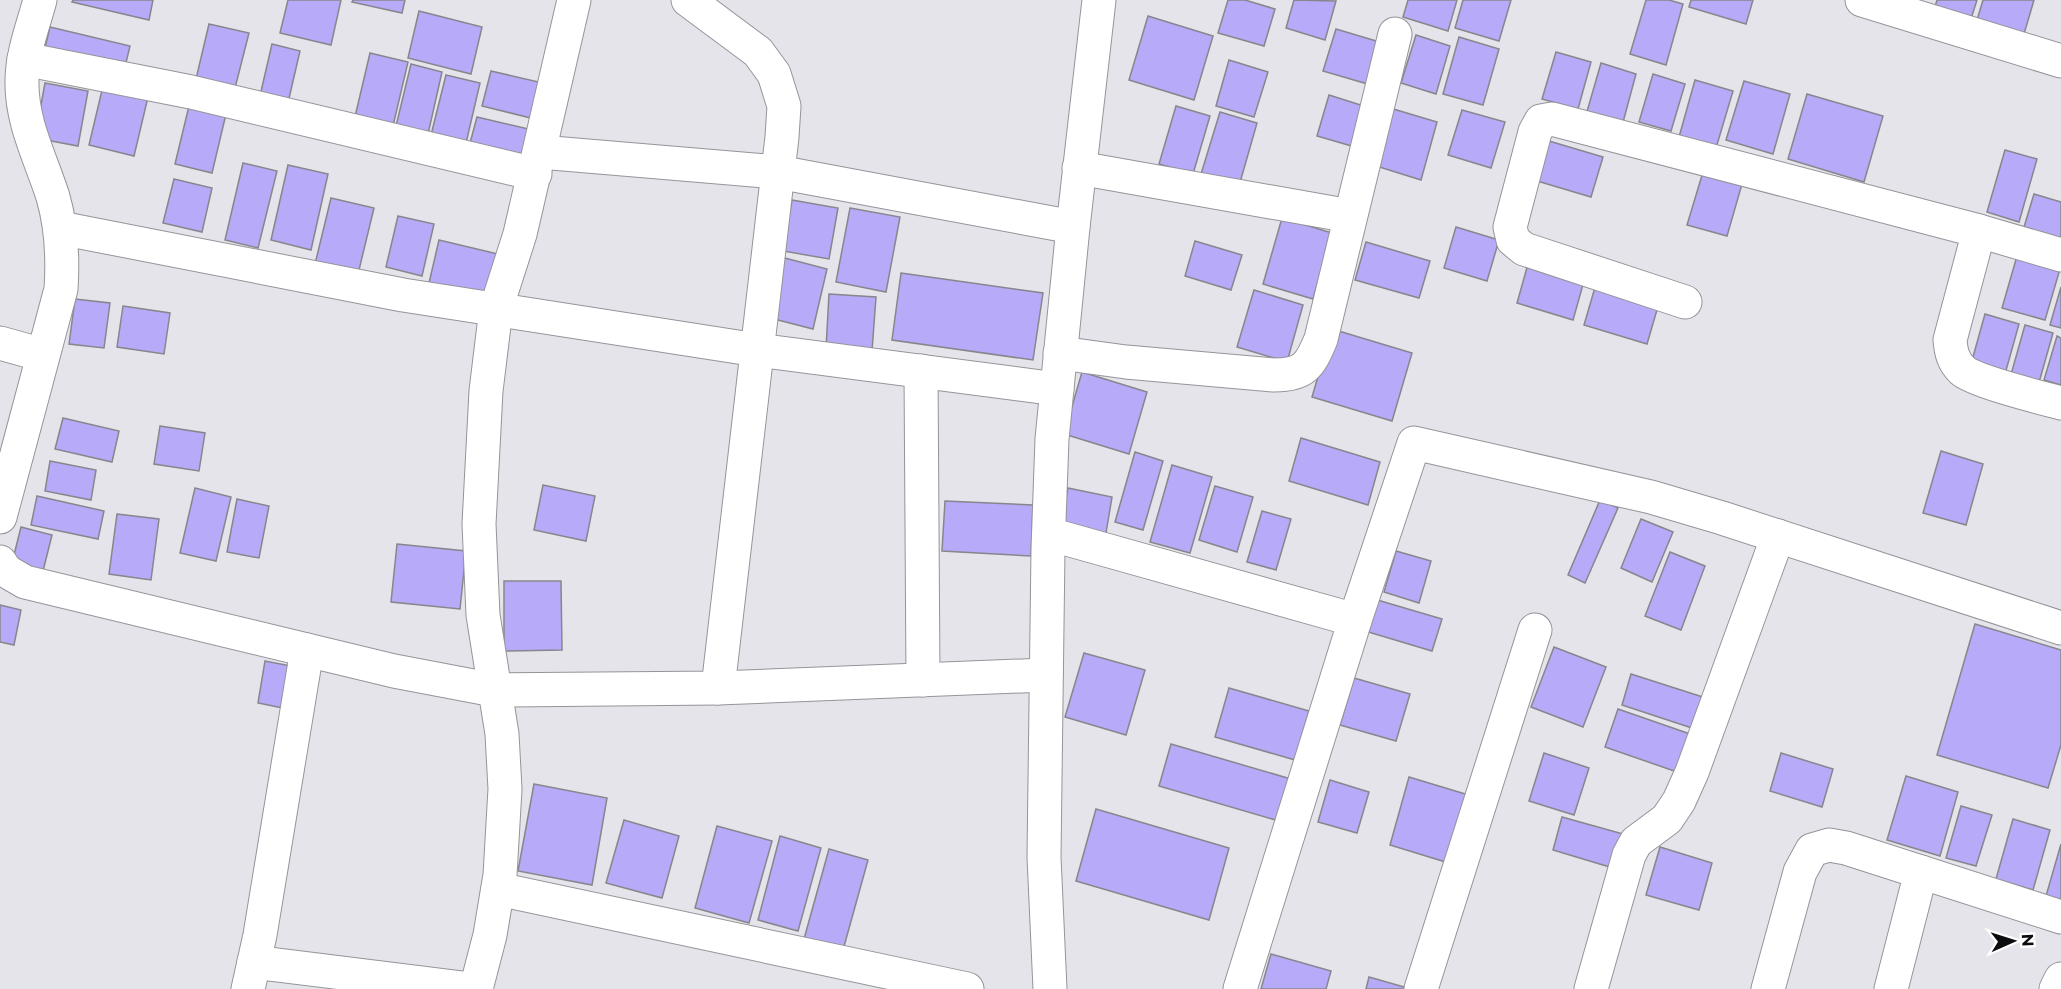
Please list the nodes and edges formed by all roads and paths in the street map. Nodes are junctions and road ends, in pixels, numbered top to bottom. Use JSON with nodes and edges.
{"nodes":[{"id":1,"x":40,"y":0,"type":"edge"},
{"id":2,"x":574,"y":0,"type":"edge"},
{"id":3,"x":688,"y":0,"type":"edge"},
{"id":4,"x":1099,"y":0,"type":"edge"},
{"id":5,"x":1862,"y":0,"type":"edge"},
{"id":6,"x":1395,"y":34,"type":"dead end"},
{"id":7,"x":24,"y":59,"type":"junction"},
{"id":8,"x":2061,"y":61,"type":"edge"},
{"id":9,"x":12,"y":104,"type":"edge"},
{"id":10,"x":538,"y":163,"type":"junction"},
{"id":11,"x":1079,"y":168,"type":"junction"},
{"id":12,"x":778,"y":172,"type":"junction"},
{"id":13,"x":1350,"y":216,"type":"junction"},
{"id":14,"x":1073,"y":227,"type":"junction"},
{"id":15,"x":60,"y":228,"type":"junction"},
{"id":16,"x":1978,"y":231,"type":"junction"},
{"id":17,"x":2061,"y":255,"type":"edge"},
{"id":18,"x":1685,"y":302,"type":"dead end"},
{"id":19,"x":496,"y":309,"type":"junction"},
{"id":20,"x":0,"y":343,"type":"edge"},
{"id":21,"x":757,"y":350,"type":"junction"},
{"id":22,"x":1060,"y":352,"type":"junction"},
{"id":23,"x":44,"y":355,"type":"junction"},
{"id":24,"x":921,"y":371,"type":"junction"},
{"id":25,"x":1057,"y":389,"type":"junction"},
{"id":26,"x":2061,"y":403,"type":"edge"},
{"id":27,"x":0,"y":517,"type":"edge"},
{"id":28,"x":1049,"y":534,"type":"junction"},
{"id":29,"x":1778,"y":536,"type":"junction"},
{"id":30,"x":0,"y":562,"type":"edge"},
{"id":31,"x":1355,"y":620,"type":"junction"},
{"id":32,"x":2061,"y":628,"type":"edge"},
{"id":33,"x":1535,"y":630,"type":"dead end"},
{"id":34,"x":307,"y":650,"type":"junction"},
{"id":35,"x":1046,"y":675,"type":"junction"},
{"id":36,"x":923,"y":680,"type":"junction"},
{"id":37,"x":718,"y":688,"type":"junction"},
{"id":38,"x":494,"y":690,"type":"junction"},
{"id":39,"x":1921,"y":872,"type":"junction"},
{"id":40,"x":498,"y":889,"type":"junction"},
{"id":41,"x":2061,"y":917,"type":"edge"},
{"id":42,"x":251,"y":975,"type":"edge"},
{"id":43,"x":2061,"y":979,"type":"edge"},
{"id":44,"x":473,"y":989,"type":"edge"},
{"id":45,"x":967,"y":989,"type":"edge"},
{"id":46,"x":1050,"y":989,"type":"edge"},
{"id":47,"x":1240,"y":989,"type":"edge"},
{"id":48,"x":1421,"y":989,"type":"edge"},
{"id":49,"x":1591,"y":989,"type":"edge"},
{"id":50,"x":1768,"y":989,"type":"edge"},
{"id":51,"x":1891,"y":989,"type":"edge"},
{"id":52,"x":2056,"y":989,"type":"edge"}],
"edges":[{"from":1,"to":7,"type":"street"},
{"from":2,"to":10,"type":"street"},
{"from":3,"to":12,"type":"street"},
{"from":4,"to":11,"type":"street"},
{"from":5,"to":8,"type":"street"},
{"from":6,"to":13,"type":"street"},
{"from":7,"to":9,"type":"street"},
{"from":7,"to":10,"type":"street"},
{"from":9,"to":15,"type":"street"},
{"from":10,"to":12,"type":"street"},
{"from":10,"to":19,"type":"street"},
{"from":11,"to":13,"type":"street"},
{"from":11,"to":14,"type":"street"},
{"from":12,"to":14,"type":"street"},
{"from":12,"to":21,"type":"street"},
{"from":13,"to":22,"type":"street"},
{"from":14,"to":22,"type":"street"},
{"from":15,"to":19,"type":"street"},
{"from":15,"to":23,"type":"street"},
{"from":16,"to":17,"type":"street"},
{"from":16,"to":18,"type":"street"},
{"from":16,"to":26,"type":"street"},
{"from":19,"to":21,"type":"street"},
{"from":19,"to":38,"type":"street"},
{"from":20,"to":23,"type":"street"},
{"from":21,"to":24,"type":"street"},
{"from":21,"to":37,"type":"street"},
{"from":22,"to":25,"type":"street"},
{"from":23,"to":27,"type":"street"},
{"from":24,"to":25,"type":"street"},
{"from":24,"to":36,"type":"street"},
{"from":25,"to":28,"type":"street"},
{"from":28,"to":31,"type":"street"},
{"from":28,"to":35,"type":"street"},
{"from":29,"to":31,"type":"street"},
{"from":29,"to":32,"type":"street"},
{"from":29,"to":49,"type":"street"},
{"from":30,"to":34,"type":"street"},
{"from":31,"to":47,"type":"street"},
{"from":33,"to":48,"type":"street"},
{"from":34,"to":38,"type":"street"},
{"from":34,"to":42,"type":"street"},
{"from":35,"to":36,"type":"street"},
{"from":35,"to":46,"type":"street"},
{"from":36,"to":37,"type":"street"},
{"from":37,"to":38,"type":"street"},
{"from":38,"to":40,"type":"street"},
{"from":39,"to":41,"type":"street"},
{"from":39,"to":50,"type":"street"},
{"from":39,"to":51,"type":"street"},
{"from":40,"to":44,"type":"street"},
{"from":40,"to":45,"type":"street"},
{"from":42,"to":44,"type":"street"},
{"from":43,"to":52,"type":"street"}]}
